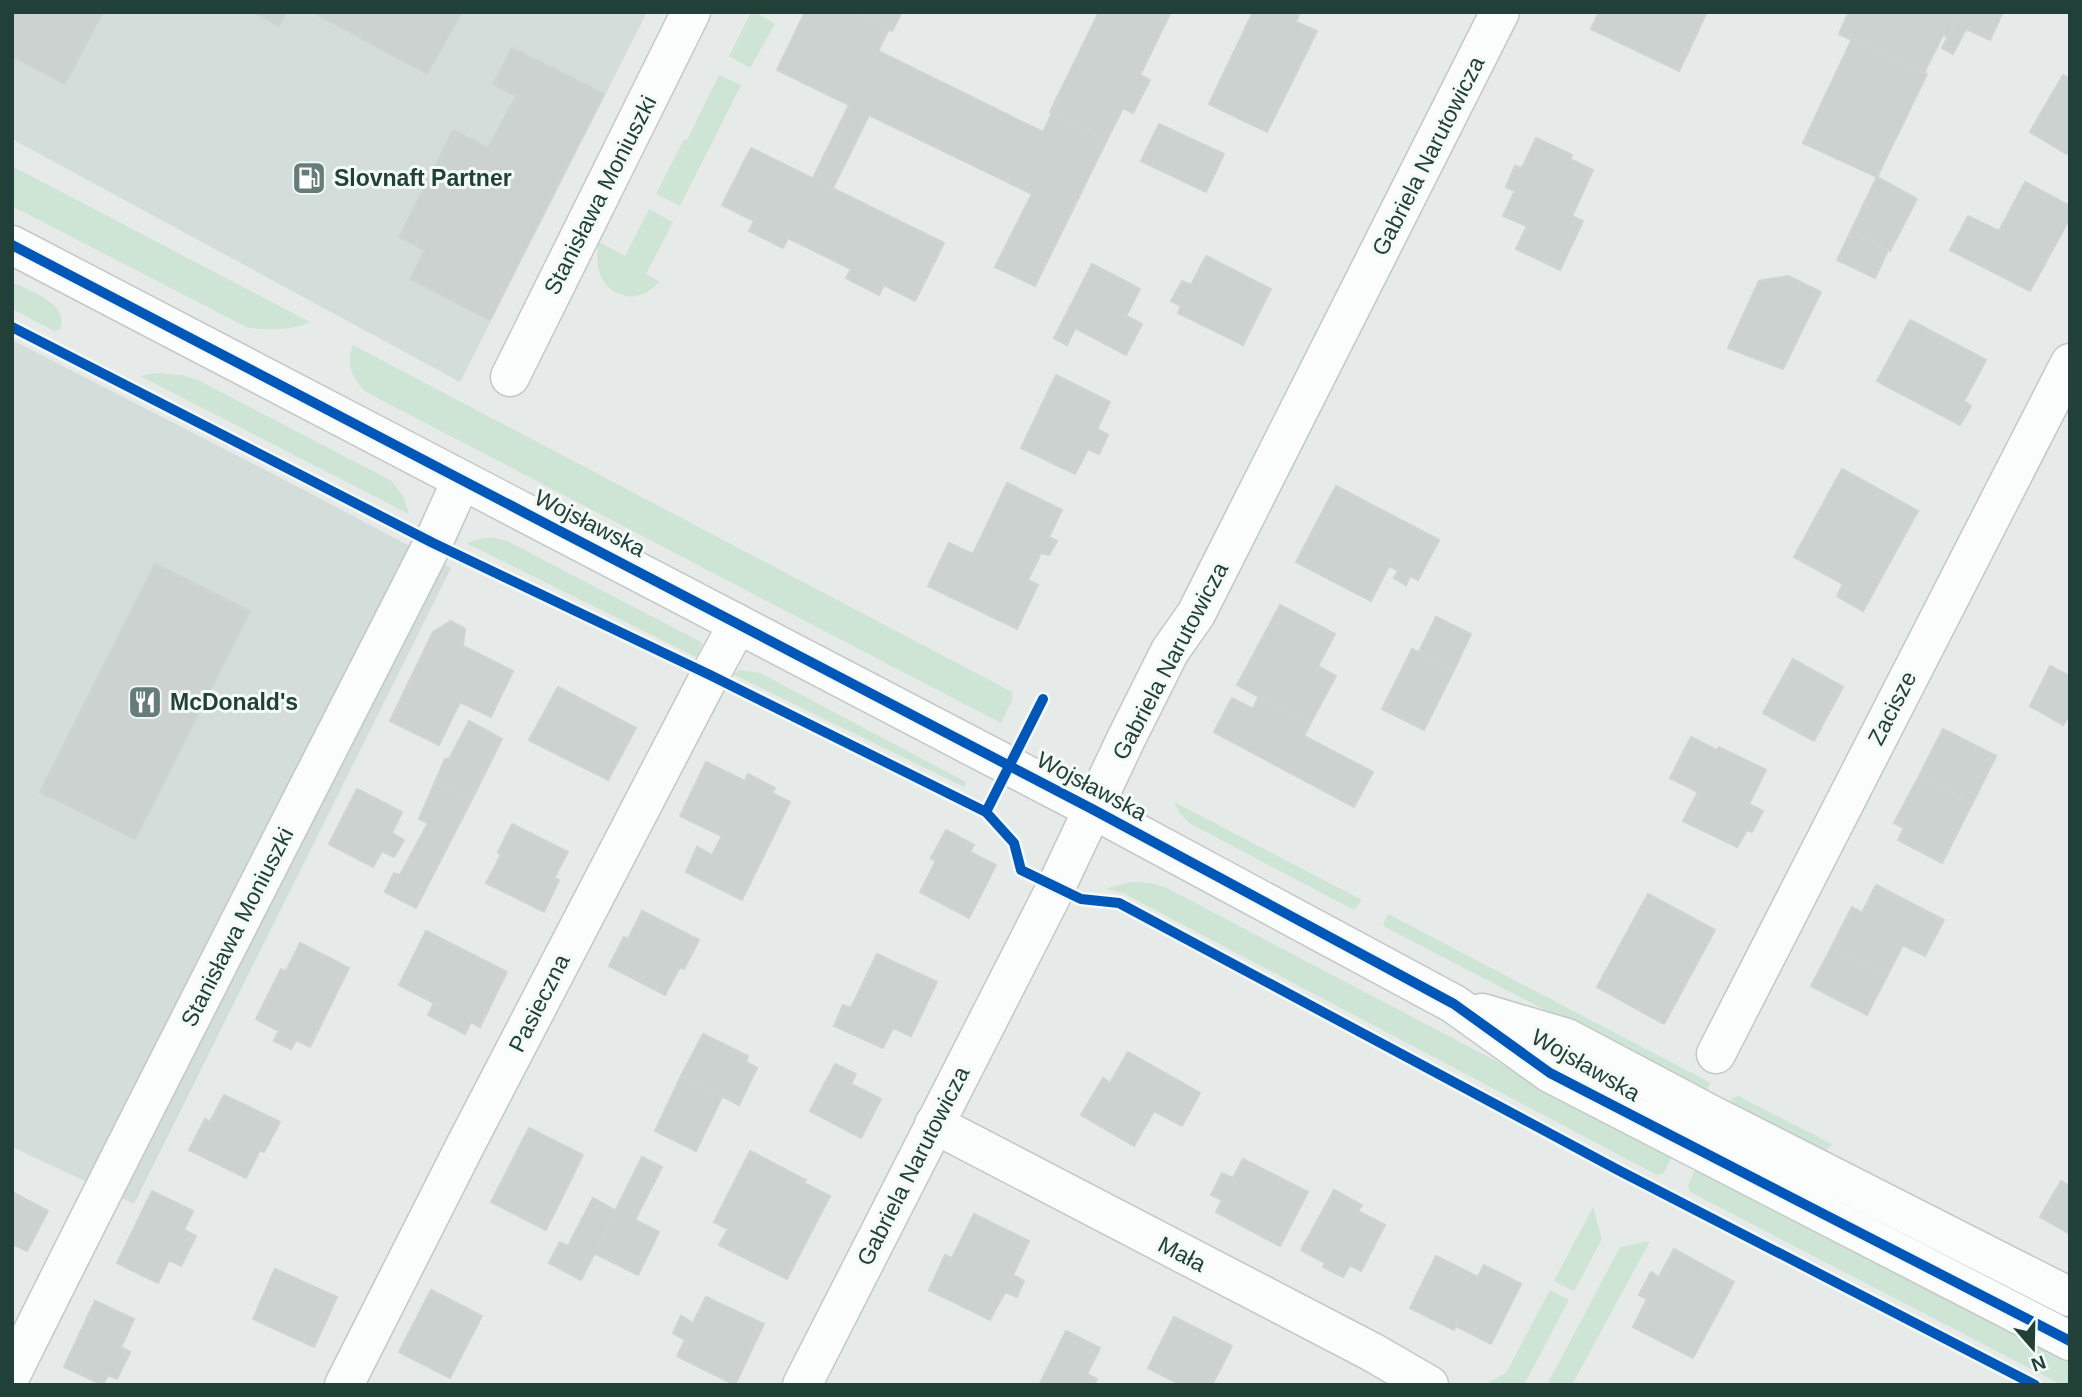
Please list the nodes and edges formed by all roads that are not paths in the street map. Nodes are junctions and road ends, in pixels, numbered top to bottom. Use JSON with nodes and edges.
{"nodes":[{"id":1,"x":691,"y":12,"type":"edge"},
{"id":2,"x":1500,"y":12,"type":"edge"},
{"id":3,"x":12,"y":245,"type":"edge"},
{"id":4,"x":2070,"y":363,"type":"edge"},
{"id":5,"x":509,"y":377,"type":"dead end"},
{"id":6,"x":461,"y":481,"type":"junction"},
{"id":7,"x":738,"y":624,"type":"junction"},
{"id":8,"x":1094,"y":810,"type":"junction"},
{"id":9,"x":1454,"y":1004,"type":"junction"},
{"id":10,"x":1716,"y":1054,"type":"dead end"},
{"id":11,"x":934,"y":1124,"type":"junction"},
{"id":12,"x":2070,"y":1297,"type":"edge"},
{"id":13,"x":2070,"y":1341,"type":"edge"},
{"id":14,"x":12,"y":1373,"type":"edge"},
{"id":15,"x":344,"y":1385,"type":"edge"},
{"id":16,"x":802,"y":1385,"type":"edge"},
{"id":17,"x":1429,"y":1385,"type":"edge"}],
"edges":[{"from":1,"to":5,"type":"street","name":"Stanisława Moniuszki"},
{"from":2,"to":8,"type":"street","name":"Gabriela Narutowicza"},
{"from":3,"to":6,"type":"street","name":"Wojsławska"},
{"from":4,"to":10,"type":"street","name":"Zacisze"},
{"from":6,"to":7,"type":"street","name":"Wojsławska"},
{"from":6,"to":14,"type":"street","name":"Stanisława Moniuszki"},
{"from":7,"to":8,"type":"street","name":"Wojsławska"},
{"from":7,"to":15,"type":"street","name":"Pasieczna"},
{"from":8,"to":9,"type":"street","name":"Wojsławska"},
{"from":8,"to":11,"type":"street","name":"Gabriela Narutowicza"},
{"from":9,"to":12,"type":"street","name":"Wojsławska"},
{"from":9,"to":13,"type":"street","name":"Wojsławska"},
{"from":11,"to":16,"type":"street","name":"Gabriela Narutowicza"},
{"from":11,"to":17,"type":"street","name":"Mała"}]}
